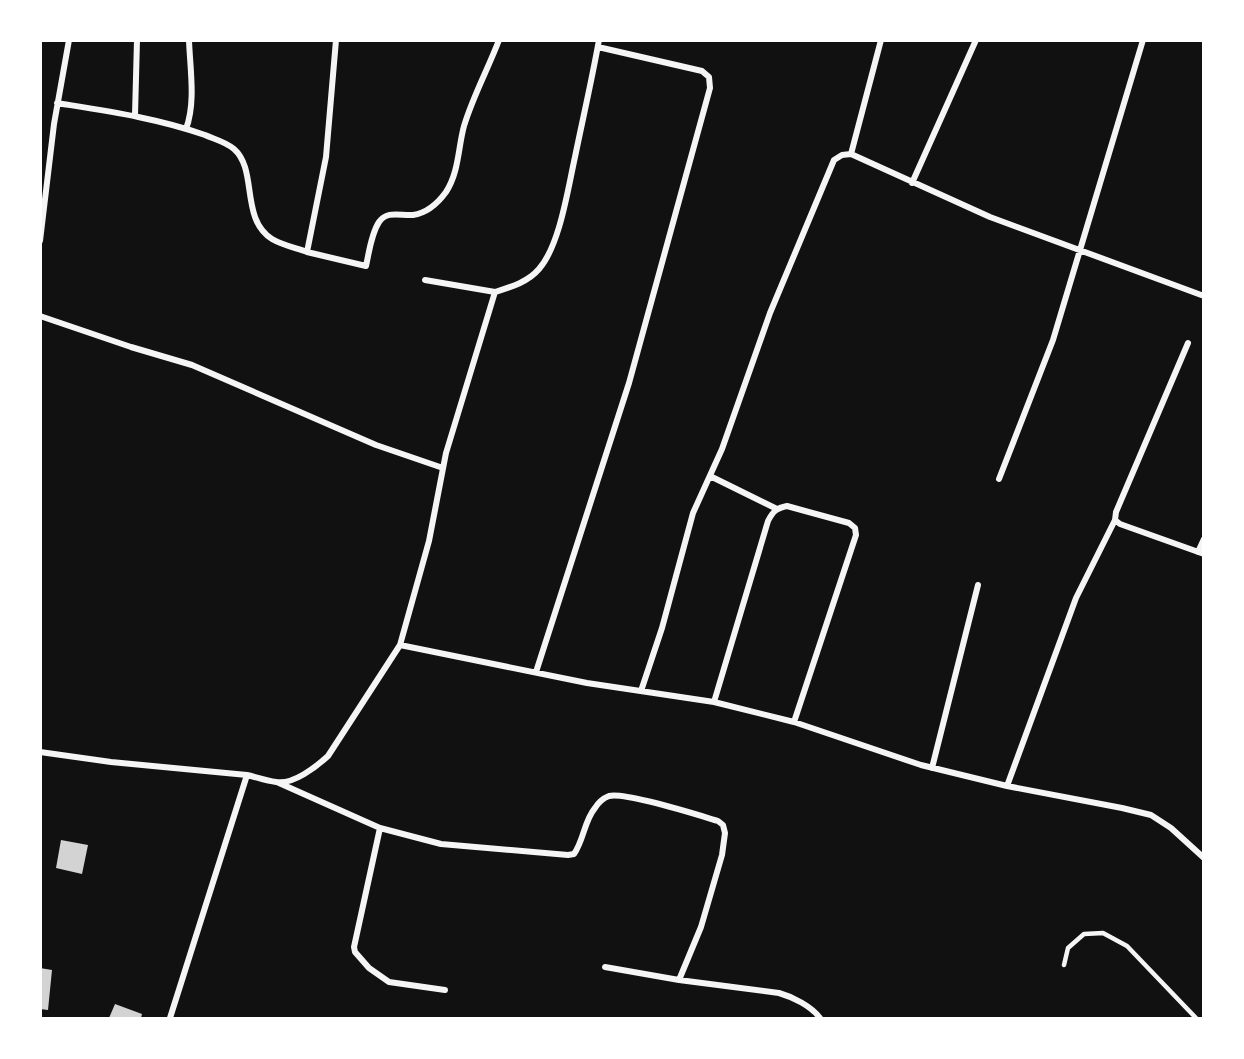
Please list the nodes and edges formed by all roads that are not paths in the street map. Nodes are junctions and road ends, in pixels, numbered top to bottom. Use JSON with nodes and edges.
{"nodes":[{"id":1,"x":69,"y":40,"type":"edge"},
{"id":2,"x":136,"y":40,"type":"edge"},
{"id":3,"x":189,"y":40,"type":"edge"},
{"id":4,"x":336,"y":40,"type":"edge"},
{"id":5,"x":499,"y":40,"type":"edge"},
{"id":6,"x":881,"y":40,"type":"edge"},
{"id":7,"x":976,"y":40,"type":"edge"},
{"id":8,"x":1143,"y":40,"type":"edge"},
{"id":9,"x":599,"y":44,"type":"edge"},
{"id":10,"x":57,"y":103,"type":"junction"},
{"id":11,"x":135,"y":115,"type":"junction"},
{"id":12,"x":186,"y":129,"type":"junction"},
{"id":13,"x":851,"y":154,"type":"junction"},
{"id":14,"x":912,"y":183,"type":"junction"},
{"id":15,"x":40,"y":241,"type":"edge"},
{"id":16,"x":1080,"y":250,"type":"junction"},
{"id":17,"x":307,"y":252,"type":"junction"},
{"id":18,"x":425,"y":280,"type":"dead end"},
{"id":19,"x":495,"y":292,"type":"junction"},
{"id":20,"x":1203,"y":296,"type":"edge"},
{"id":21,"x":40,"y":316,"type":"edge"},
{"id":22,"x":1188,"y":343,"type":"dead end"},
{"id":23,"x":443,"y":468,"type":"junction"},
{"id":24,"x":710,"y":476,"type":"junction"},
{"id":25,"x":999,"y":479,"type":"dead end"},
{"id":26,"x":777,"y":509,"type":"junction"},
{"id":27,"x":1115,"y":520,"type":"junction"},
{"id":28,"x":1203,"y":539,"type":"edge"},
{"id":29,"x":1201,"y":553,"type":"edge"},
{"id":30,"x":978,"y":585,"type":"dead end"},
{"id":31,"x":400,"y":645,"type":"junction"},
{"id":32,"x":536,"y":672,"type":"junction"},
{"id":33,"x":641,"y":691,"type":"junction"},
{"id":34,"x":714,"y":702,"type":"junction"},
{"id":35,"x":794,"y":722,"type":"junction"},
{"id":36,"x":40,"y":752,"type":"edge"},
{"id":37,"x":932,"y":768,"type":"junction"},
{"id":38,"x":247,"y":775,"type":"junction"},
{"id":39,"x":279,"y":783,"type":"junction"},
{"id":40,"x":1007,"y":786,"type":"junction"},
{"id":41,"x":380,"y":828,"type":"junction"},
{"id":42,"x":1203,"y":858,"type":"edge"},
{"id":43,"x":1064,"y":965,"type":"dead end"},
{"id":44,"x":605,"y":967,"type":"dead end"},
{"id":45,"x":679,"y":980,"type":"junction"},
{"id":46,"x":445,"y":990,"type":"dead end"},
{"id":47,"x":170,"y":1018,"type":"edge"},
{"id":48,"x":820,"y":1018,"type":"edge"},
{"id":49,"x":1196,"y":1018,"type":"edge"}],
"edges":[{"from":1,"to":10,"type":"street"},
{"from":2,"to":11,"type":"street"},
{"from":3,"to":12,"type":"street"},
{"from":4,"to":17,"type":"street"},
{"from":5,"to":17,"type":"street"},
{"from":6,"to":13,"type":"street"},
{"from":7,"to":14,"type":"street"},
{"from":8,"to":16,"type":"street"},
{"from":9,"to":19,"type":"street"},
{"from":9,"to":32,"type":"street"},
{"from":10,"to":11,"type":"street"},
{"from":10,"to":15,"type":"street"},
{"from":11,"to":12,"type":"street"},
{"from":12,"to":17,"type":"street"},
{"from":13,"to":14,"type":"street"},
{"from":13,"to":24,"type":"street"},
{"from":14,"to":16,"type":"street"},
{"from":16,"to":20,"type":"street"},
{"from":16,"to":25,"type":"street"},
{"from":18,"to":19,"type":"street"},
{"from":19,"to":23,"type":"street"},
{"from":21,"to":23,"type":"street"},
{"from":22,"to":27,"type":"street"},
{"from":23,"to":31,"type":"street"},
{"from":24,"to":26,"type":"street"},
{"from":24,"to":33,"type":"street"},
{"from":26,"to":34,"type":"street"},
{"from":26,"to":35,"type":"street"},
{"from":27,"to":29,"type":"street"},
{"from":27,"to":40,"type":"street"},
{"from":28,"to":29,"type":"street"},
{"from":30,"to":37,"type":"street"},
{"from":31,"to":32,"type":"street"},
{"from":31,"to":39,"type":"street"},
{"from":32,"to":33,"type":"street"},
{"from":33,"to":34,"type":"street"},
{"from":34,"to":35,"type":"street"},
{"from":35,"to":37,"type":"street"},
{"from":36,"to":38,"type":"street"},
{"from":37,"to":40,"type":"street"},
{"from":38,"to":39,"type":"street"},
{"from":38,"to":47,"type":"street"},
{"from":39,"to":41,"type":"street"},
{"from":40,"to":42,"type":"street"},
{"from":41,"to":45,"type":"street"},
{"from":41,"to":46,"type":"street"},
{"from":43,"to":49,"type":"lane"},
{"from":44,"to":45,"type":"street"},
{"from":45,"to":48,"type":"street"}]}
